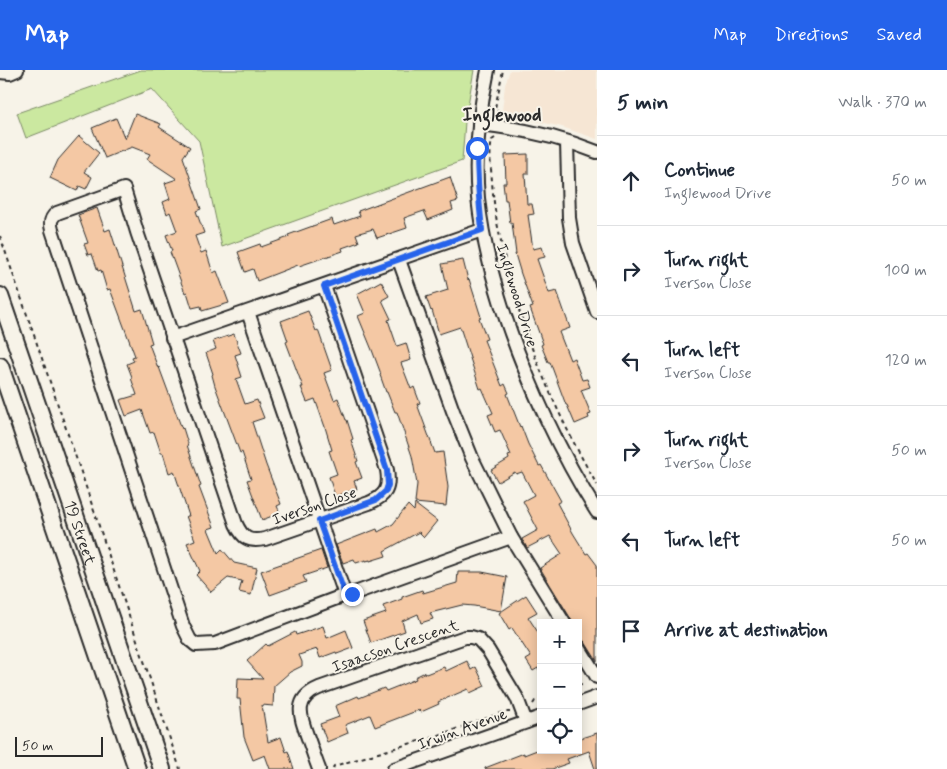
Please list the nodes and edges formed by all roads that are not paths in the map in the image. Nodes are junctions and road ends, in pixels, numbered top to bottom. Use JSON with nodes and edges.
{"nodes":[{"id":1,"x":17,"y":70,"type":"edge"},
{"id":2,"x":488,"y":70,"type":"edge"},
{"id":3,"x":0,"y":72,"type":"edge"},
{"id":4,"x":479,"y":124,"type":"junction"},
{"id":5,"x":567,"y":142,"type":"junction"},
{"id":6,"x":597,"y":152,"type":"edge"},
{"id":7,"x":482,"y":230,"type":"junction"},
{"id":8,"x":398,"y":260,"type":"junction"},
{"id":9,"x":324,"y":286,"type":"junction"},
{"id":10,"x":0,"y":296,"type":"edge"},
{"id":11,"x":248,"y":312,"type":"junction"},
{"id":12,"x":597,"y":312,"type":"edge"},
{"id":13,"x":172,"y":338,"type":"junction"},
{"id":14,"x":0,"y":366,"type":"edge"},
{"id":15,"x":597,"y":512,"type":"edge"},
{"id":16,"x":319,"y":521,"type":"junction"},
{"id":17,"x":511,"y":537,"type":"junction"},
{"id":18,"x":345,"y":595,"type":"junction"},
{"id":19,"x":562,"y":619,"type":"edge"},
{"id":20,"x":582,"y":653,"type":"edge"},
{"id":21,"x":597,"y":677,"type":"edge"},
{"id":22,"x":597,"y":697,"type":"edge"},
{"id":23,"x":582,"y":703,"type":"edge"},
{"id":24,"x":537,"y":718,"type":"edge"},
{"id":25,"x":526,"y":722,"type":"junction"},
{"id":26,"x":137,"y":769,"type":"edge"},
{"id":27,"x":162,"y":769,"type":"edge"},
{"id":28,"x":319,"y":769,"type":"edge"},
{"id":29,"x":394,"y":769,"type":"edge"}],
"edges":[{"from":1,"to":3,"type":"street"},
{"from":2,"to":4,"type":"street","name":"Inglewood Drive"},
{"from":4,"to":5,"type":"street"},
{"from":4,"to":7,"type":"street","name":"Inglewood Drive"},
{"from":5,"to":6,"type":"street"},
{"from":5,"to":12,"type":"street"},
{"from":7,"to":8,"type":"street"},
{"from":7,"to":15,"type":"street","name":"Inglewood Drive"},
{"from":8,"to":9,"type":"street"},
{"from":8,"to":17,"type":"street"},
{"from":9,"to":11,"type":"street"},
{"from":9,"to":16,"type":"street","name":"Iverson Close"},
{"from":10,"to":27,"type":"main road","name":"19 Street"},
{"from":11,"to":13,"type":"street"},
{"from":11,"to":16,"type":"street"},
{"from":13,"to":16,"type":"street","name":"Iverson Close"},
{"from":13,"to":18,"type":"street","name":"Iverson Close"},
{"from":14,"to":26,"type":"main road","name":"19 Street"},
{"from":16,"to":18,"type":"street"},
{"from":17,"to":18,"type":"street"},
{"from":17,"to":19,"type":"street"},
{"from":20,"to":21,"type":"street"},
{"from":22,"to":23,"type":"street"},
{"from":24,"to":25,"type":"street","name":"Irwin Avenue"},
{"from":25,"to":28,"type":"street","name":"Isaacson Crescent"},
{"from":25,"to":29,"type":"street","name":"Irwin Avenue"}]}
